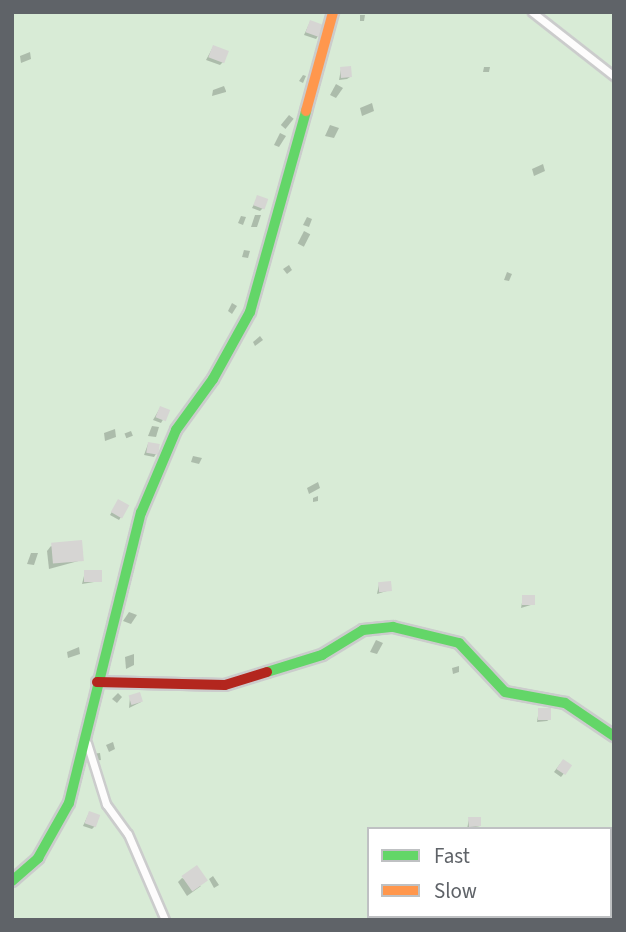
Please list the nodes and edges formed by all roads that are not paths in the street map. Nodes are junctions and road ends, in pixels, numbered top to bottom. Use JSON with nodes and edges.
{"nodes":[{"id":1,"x":333,"y":12,"type":"edge"},
{"id":2,"x":532,"y":12,"type":"edge"},
{"id":3,"x":614,"y":76,"type":"edge"},
{"id":4,"x":97,"y":682,"type":"junction"},
{"id":5,"x":614,"y":737,"type":"edge"},
{"id":6,"x":86,"y":739,"type":"junction"},
{"id":7,"x":12,"y":881,"type":"edge"},
{"id":8,"x":165,"y":920,"type":"edge"}],
"edges":[{"from":1,"to":4,"type":"street"},
{"from":2,"to":3,"type":"street"},
{"from":4,"to":5,"type":"street"},
{"from":4,"to":6,"type":"street"},
{"from":6,"to":7,"type":"street"},
{"from":6,"to":8,"type":"street"}]}
